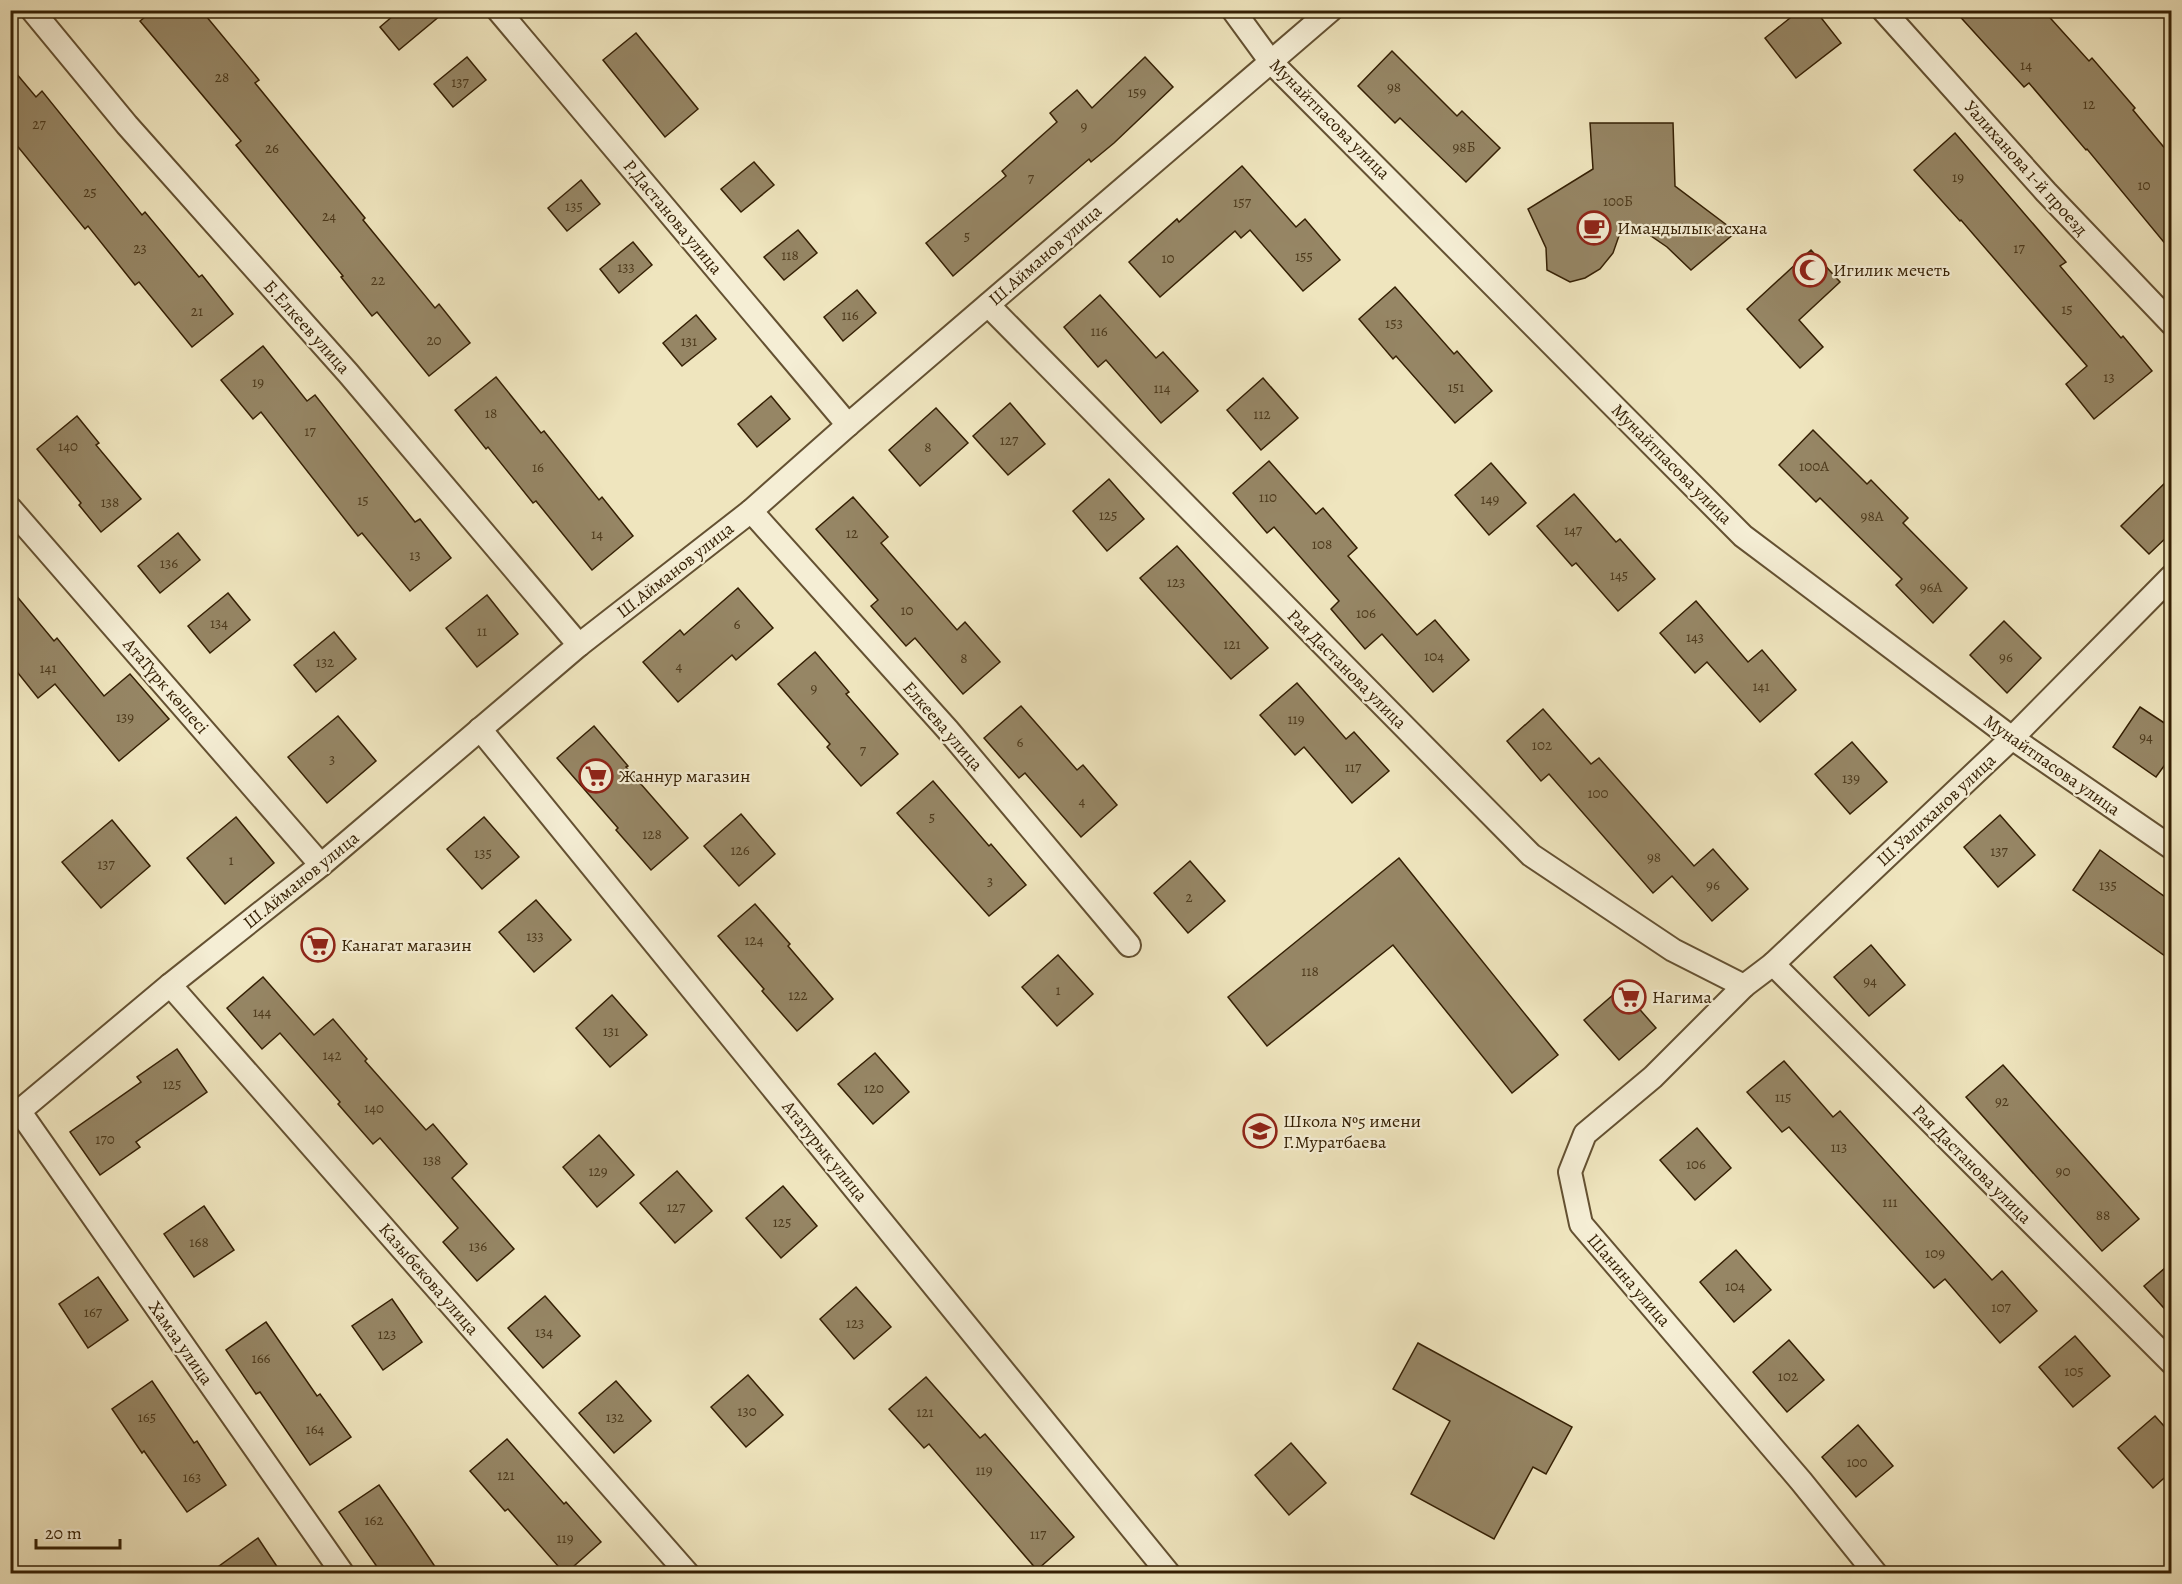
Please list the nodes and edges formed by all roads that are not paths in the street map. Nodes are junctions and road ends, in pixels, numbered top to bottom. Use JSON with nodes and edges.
{"nodes":[{"id":1,"x":32,"y":10,"type":"edge"},
{"id":2,"x":498,"y":10,"type":"edge"},
{"id":3,"x":1233,"y":10,"type":"edge"},
{"id":4,"x":1331,"y":10,"type":"edge"},
{"id":5,"x":1883,"y":10,"type":"edge"},
{"id":6,"x":1271,"y":62,"type":"junction"},
{"id":7,"x":988,"y":305,"type":"junction"},
{"id":8,"x":2172,"y":324,"type":"edge"},
{"id":9,"x":848,"y":425,"type":"junction"},
{"id":10,"x":10,"y":508,"type":"edge"},
{"id":11,"x":752,"y":511,"type":"junction"},
{"id":12,"x":2172,"y":576,"type":"edge"},
{"id":13,"x":579,"y":645,"type":"junction"},
{"id":14,"x":480,"y":729,"type":"junction"},
{"id":15,"x":2012,"y":738,"type":"junction"},
{"id":16,"x":2172,"y":848,"type":"edge"},
{"id":17,"x":321,"y":865,"type":"junction"},
{"id":18,"x":1130,"y":945,"type":"dead end"},
{"id":19,"x":1773,"y":964,"type":"junction"},
{"id":20,"x":170,"y":985,"type":"junction"},
{"id":21,"x":1744,"y":986,"type":"junction"},
{"id":22,"x":15,"y":1115,"type":"edge"},
{"id":23,"x":2172,"y":1363,"type":"edge"},
{"id":24,"x":343,"y":1574,"type":"edge"},
{"id":25,"x":688,"y":1574,"type":"edge"},
{"id":26,"x":1169,"y":1574,"type":"edge"},
{"id":27,"x":1876,"y":1574,"type":"edge"}],
"edges":[{"from":1,"to":13,"type":"street","name":"Б.Елкеев улица"},
{"from":2,"to":9,"type":"street","name":"Р.Дастанова улица"},
{"from":3,"to":6,"type":"street","name":"Мунайтпасова улица"},
{"from":4,"to":6,"type":"street","name":"Ш.Айманов улица"},
{"from":5,"to":8,"type":"street","name":"Уалиханова 1-й проезд"},
{"from":6,"to":7,"type":"street","name":"Ш.Айманов улица"},
{"from":6,"to":15,"type":"street","name":"Мунайтпасова улица"},
{"from":7,"to":9,"type":"street","name":"Ш.Айманов улица"},
{"from":7,"to":21,"type":"street","name":"Рая Дастанова улица"},
{"from":9,"to":11,"type":"street","name":"Ш.Айманов улица"},
{"from":10,"to":17,"type":"street","name":"АтаТүрк көшесі"},
{"from":11,"to":13,"type":"street","name":"Ш.Айманов улица"},
{"from":11,"to":18,"type":"street","name":"Елкеева улица"},
{"from":12,"to":15,"type":"street","name":"Ш.Уалиханов улица"},
{"from":13,"to":14,"type":"street","name":"Ш.Айманов улица"},
{"from":14,"to":17,"type":"street","name":"Ш.Айманов улица"},
{"from":14,"to":26,"type":"street","name":"Ататурык улица"},
{"from":15,"to":16,"type":"street","name":"Мунайтпасова улица"},
{"from":15,"to":19,"type":"street","name":"Ш.Уалиханов улица"},
{"from":17,"to":20,"type":"street","name":"Ш.Айманов улица"},
{"from":19,"to":21,"type":"street","name":"Ш.Уалиханов улица"},
{"from":19,"to":23,"type":"street","name":"Рая Дастанова улица"},
{"from":20,"to":22,"type":"street","name":"Ш.Айманов улица"},
{"from":20,"to":25,"type":"street","name":"Казыбекова улица"},
{"from":21,"to":27,"type":"street","name":"Шанина улица"},
{"from":22,"to":24,"type":"street","name":"Хамза улица"}]}
